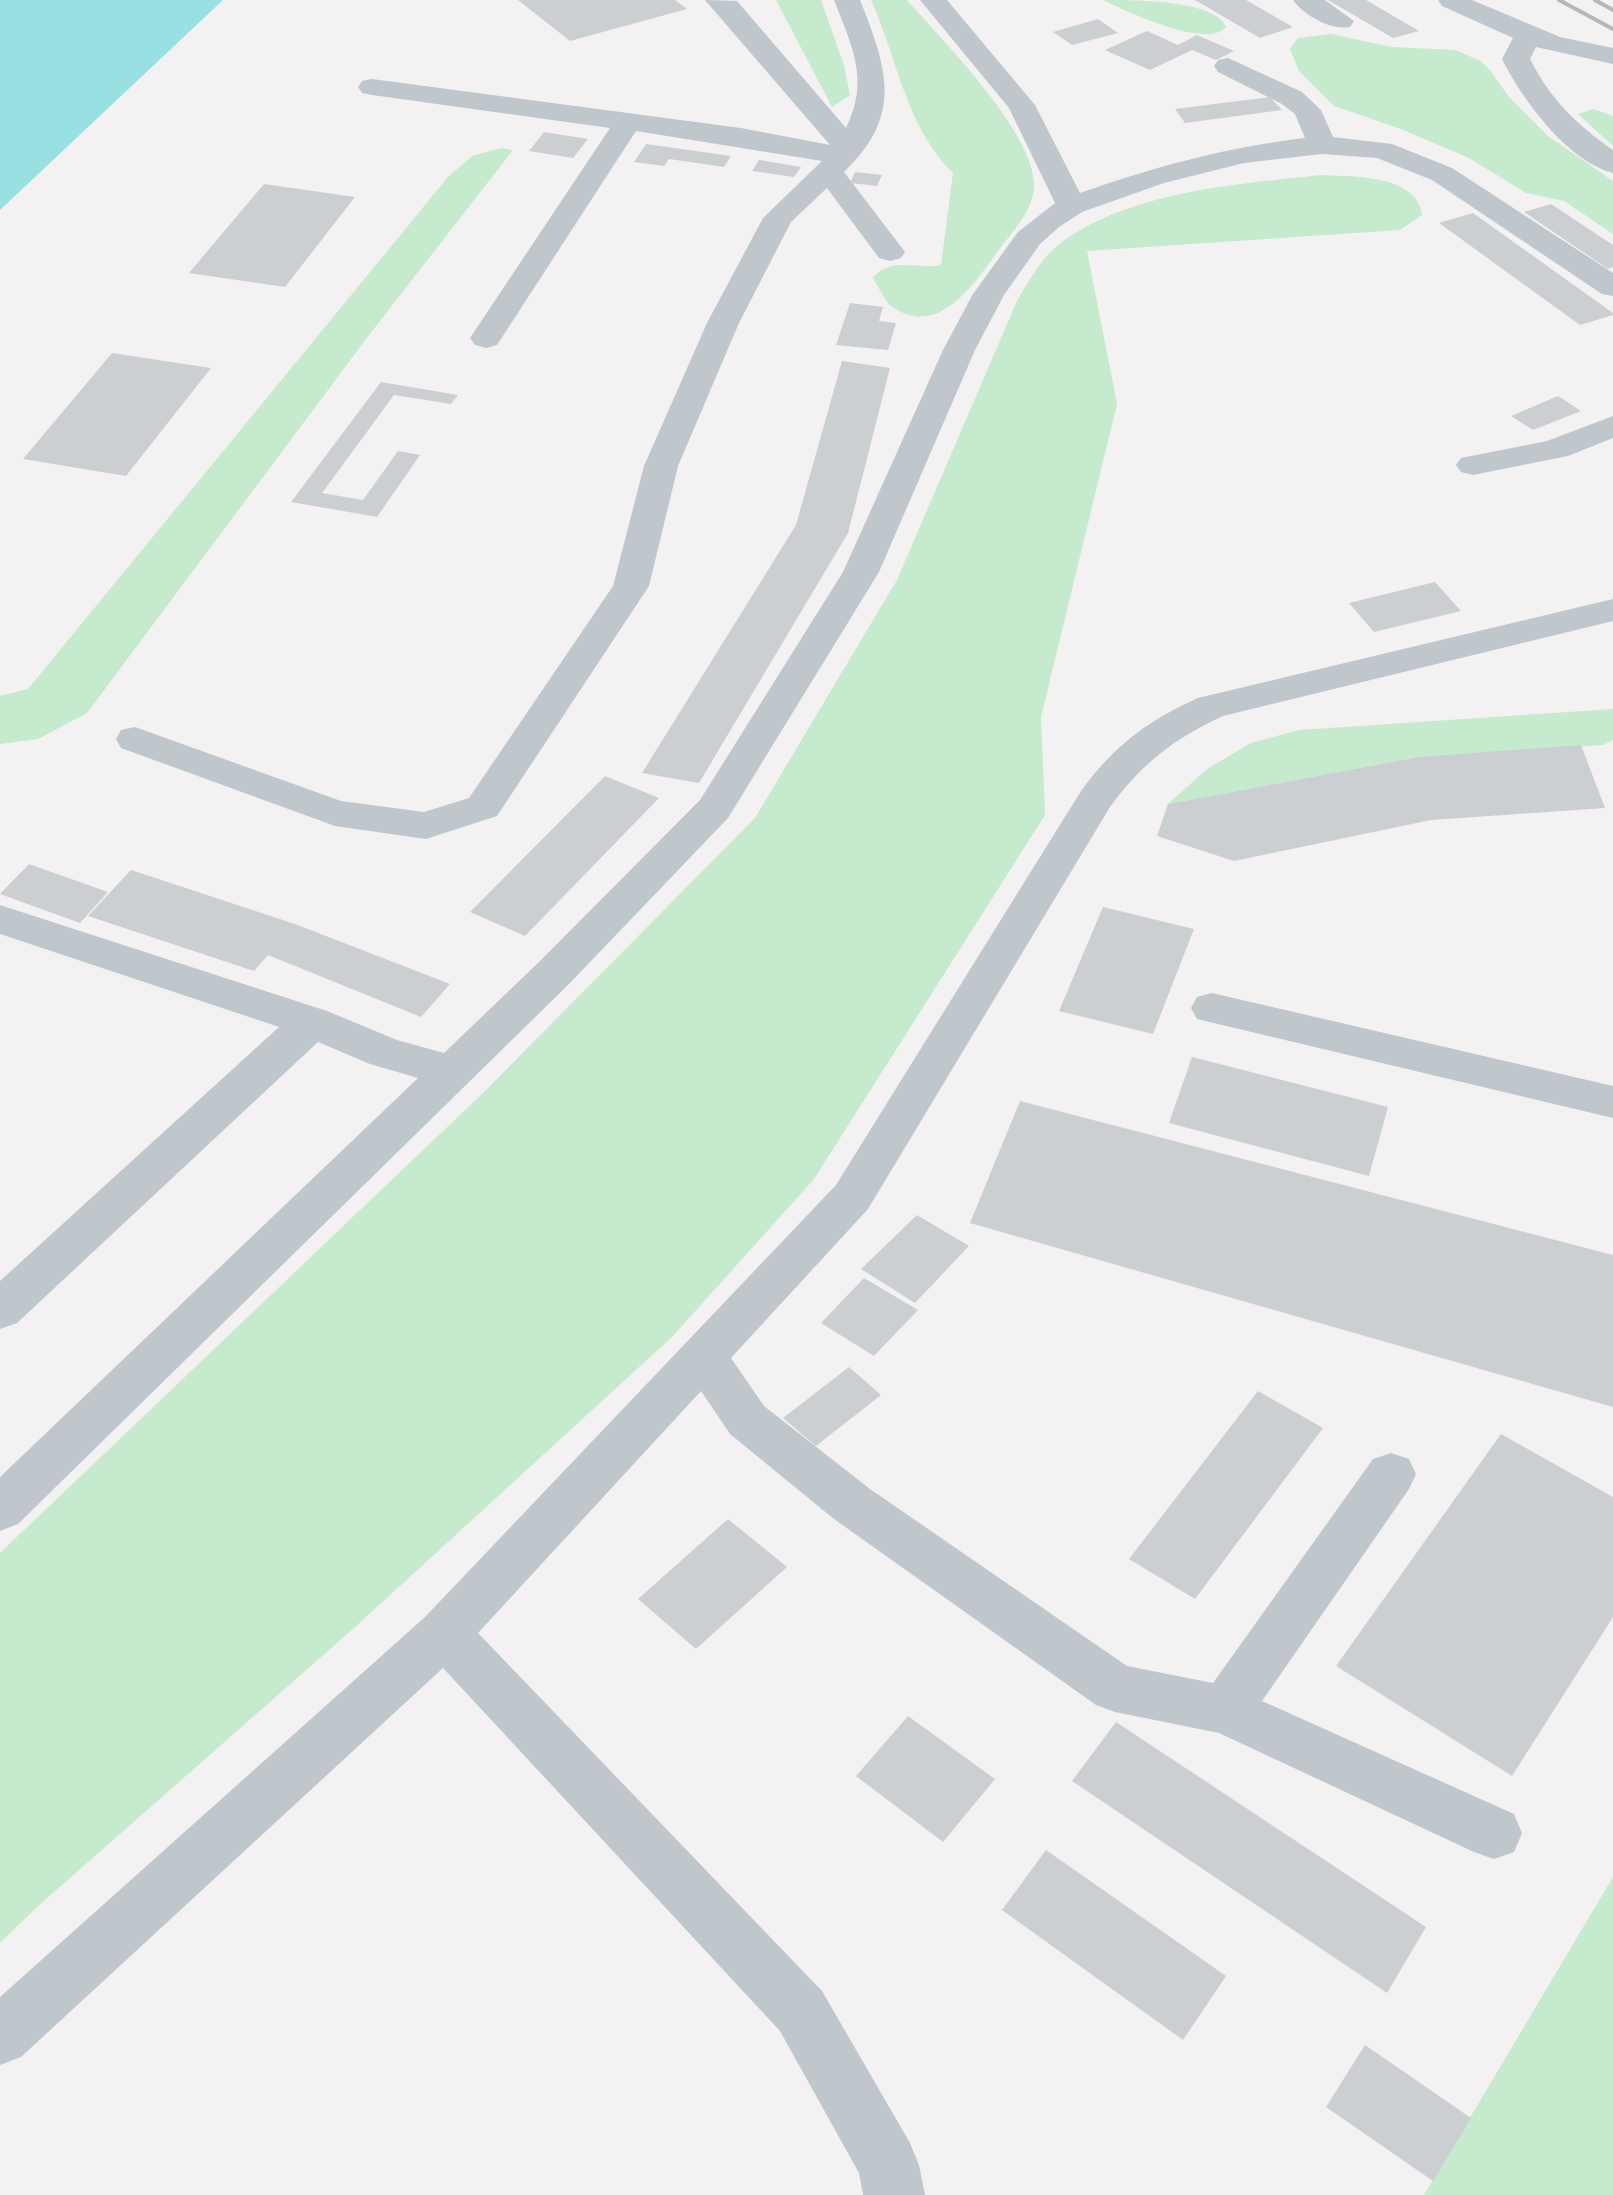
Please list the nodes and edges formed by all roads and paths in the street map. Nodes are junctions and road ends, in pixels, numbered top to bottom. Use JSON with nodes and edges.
{"nodes":[{"id":1,"x":718,"y":0,"type":"edge"},
{"id":2,"x":847,"y":0,"type":"edge"},
{"id":3,"x":933,"y":0,"type":"edge"},
{"id":4,"x":1306,"y":0,"type":"edge"},
{"id":5,"x":1451,"y":0,"type":"edge"},
{"id":6,"x":1341,"y":21,"type":"dead end"},
{"id":7,"x":1528,"y":35,"type":"junction"},
{"id":8,"x":1607,"y":65,"type":"edge"},
{"id":9,"x":1228,"y":66,"type":"dead end"},
{"id":10,"x":372,"y":87,"type":"dead end"},
{"id":11,"x":627,"y":123,"type":"junction"},
{"id":12,"x":1322,"y":145,"type":"junction"},
{"id":13,"x":841,"y":159,"type":"junction"},
{"id":14,"x":1613,"y":164,"type":"edge"},
{"id":15,"x":1071,"y":206,"type":"junction"},
{"id":16,"x":890,"y":252,"type":"dead end"},
{"id":17,"x":1613,"y":287,"type":"edge"},
{"id":18,"x":486,"y":338,"type":"dead end"},
{"id":19,"x":1613,"y":426,"type":"edge"},
{"id":20,"x":1473,"y":465,"type":"dead end"},
{"id":21,"x":1613,"y":610,"type":"edge"},
{"id":22,"x":135,"y":739,"type":"dead end"},
{"id":23,"x":0,"y":919,"type":"edge"},
{"id":24,"x":1212,"y":1008,"type":"dead end"},
{"id":25,"x":312,"y":1022,"type":"junction"},
{"id":26,"x":452,"y":1071,"type":"junction"},
{"id":27,"x":1613,"y":1102,"type":"edge"},
{"id":28,"x":0,"y":1310,"type":"edge"},
{"id":29,"x":704,"y":1357,"type":"junction"},
{"id":30,"x":1391,"y":1474,"type":"dead end"},
{"id":31,"x":0,"y":1509,"type":"edge"},
{"id":32,"x":444,"y":1633,"type":"junction"},
{"id":33,"x":1225,"y":1710,"type":"junction"},
{"id":34,"x":1494,"y":1833,"type":"dead end"},
{"id":35,"x":0,"y":2036,"type":"edge"},
{"id":36,"x":894,"y":2195,"type":"edge"}],
"edges":[{"from":1,"to":13,"type":"street"},
{"from":2,"to":13,"type":"street"},
{"from":3,"to":15,"type":"street"},
{"from":4,"to":6,"type":"street"},
{"from":5,"to":7,"type":"street"},
{"from":7,"to":8,"type":"street"},
{"from":7,"to":14,"type":"street"},
{"from":9,"to":12,"type":"street"},
{"from":10,"to":11,"type":"street"},
{"from":11,"to":13,"type":"street"},
{"from":11,"to":18,"type":"street"},
{"from":12,"to":15,"type":"street"},
{"from":12,"to":17,"type":"street"},
{"from":13,"to":16,"type":"street"},
{"from":13,"to":22,"type":"street"},
{"from":15,"to":26,"type":"street"},
{"from":19,"to":20,"type":"street"},
{"from":21,"to":29,"type":"street"},
{"from":23,"to":25,"type":"street"},
{"from":24,"to":27,"type":"street"},
{"from":25,"to":26,"type":"street"},
{"from":25,"to":28,"type":"street"},
{"from":26,"to":31,"type":"street"},
{"from":29,"to":32,"type":"street"},
{"from":29,"to":33,"type":"street"},
{"from":30,"to":33,"type":"street"},
{"from":32,"to":35,"type":"street"},
{"from":32,"to":36,"type":"street"},
{"from":33,"to":34,"type":"street"}]}
